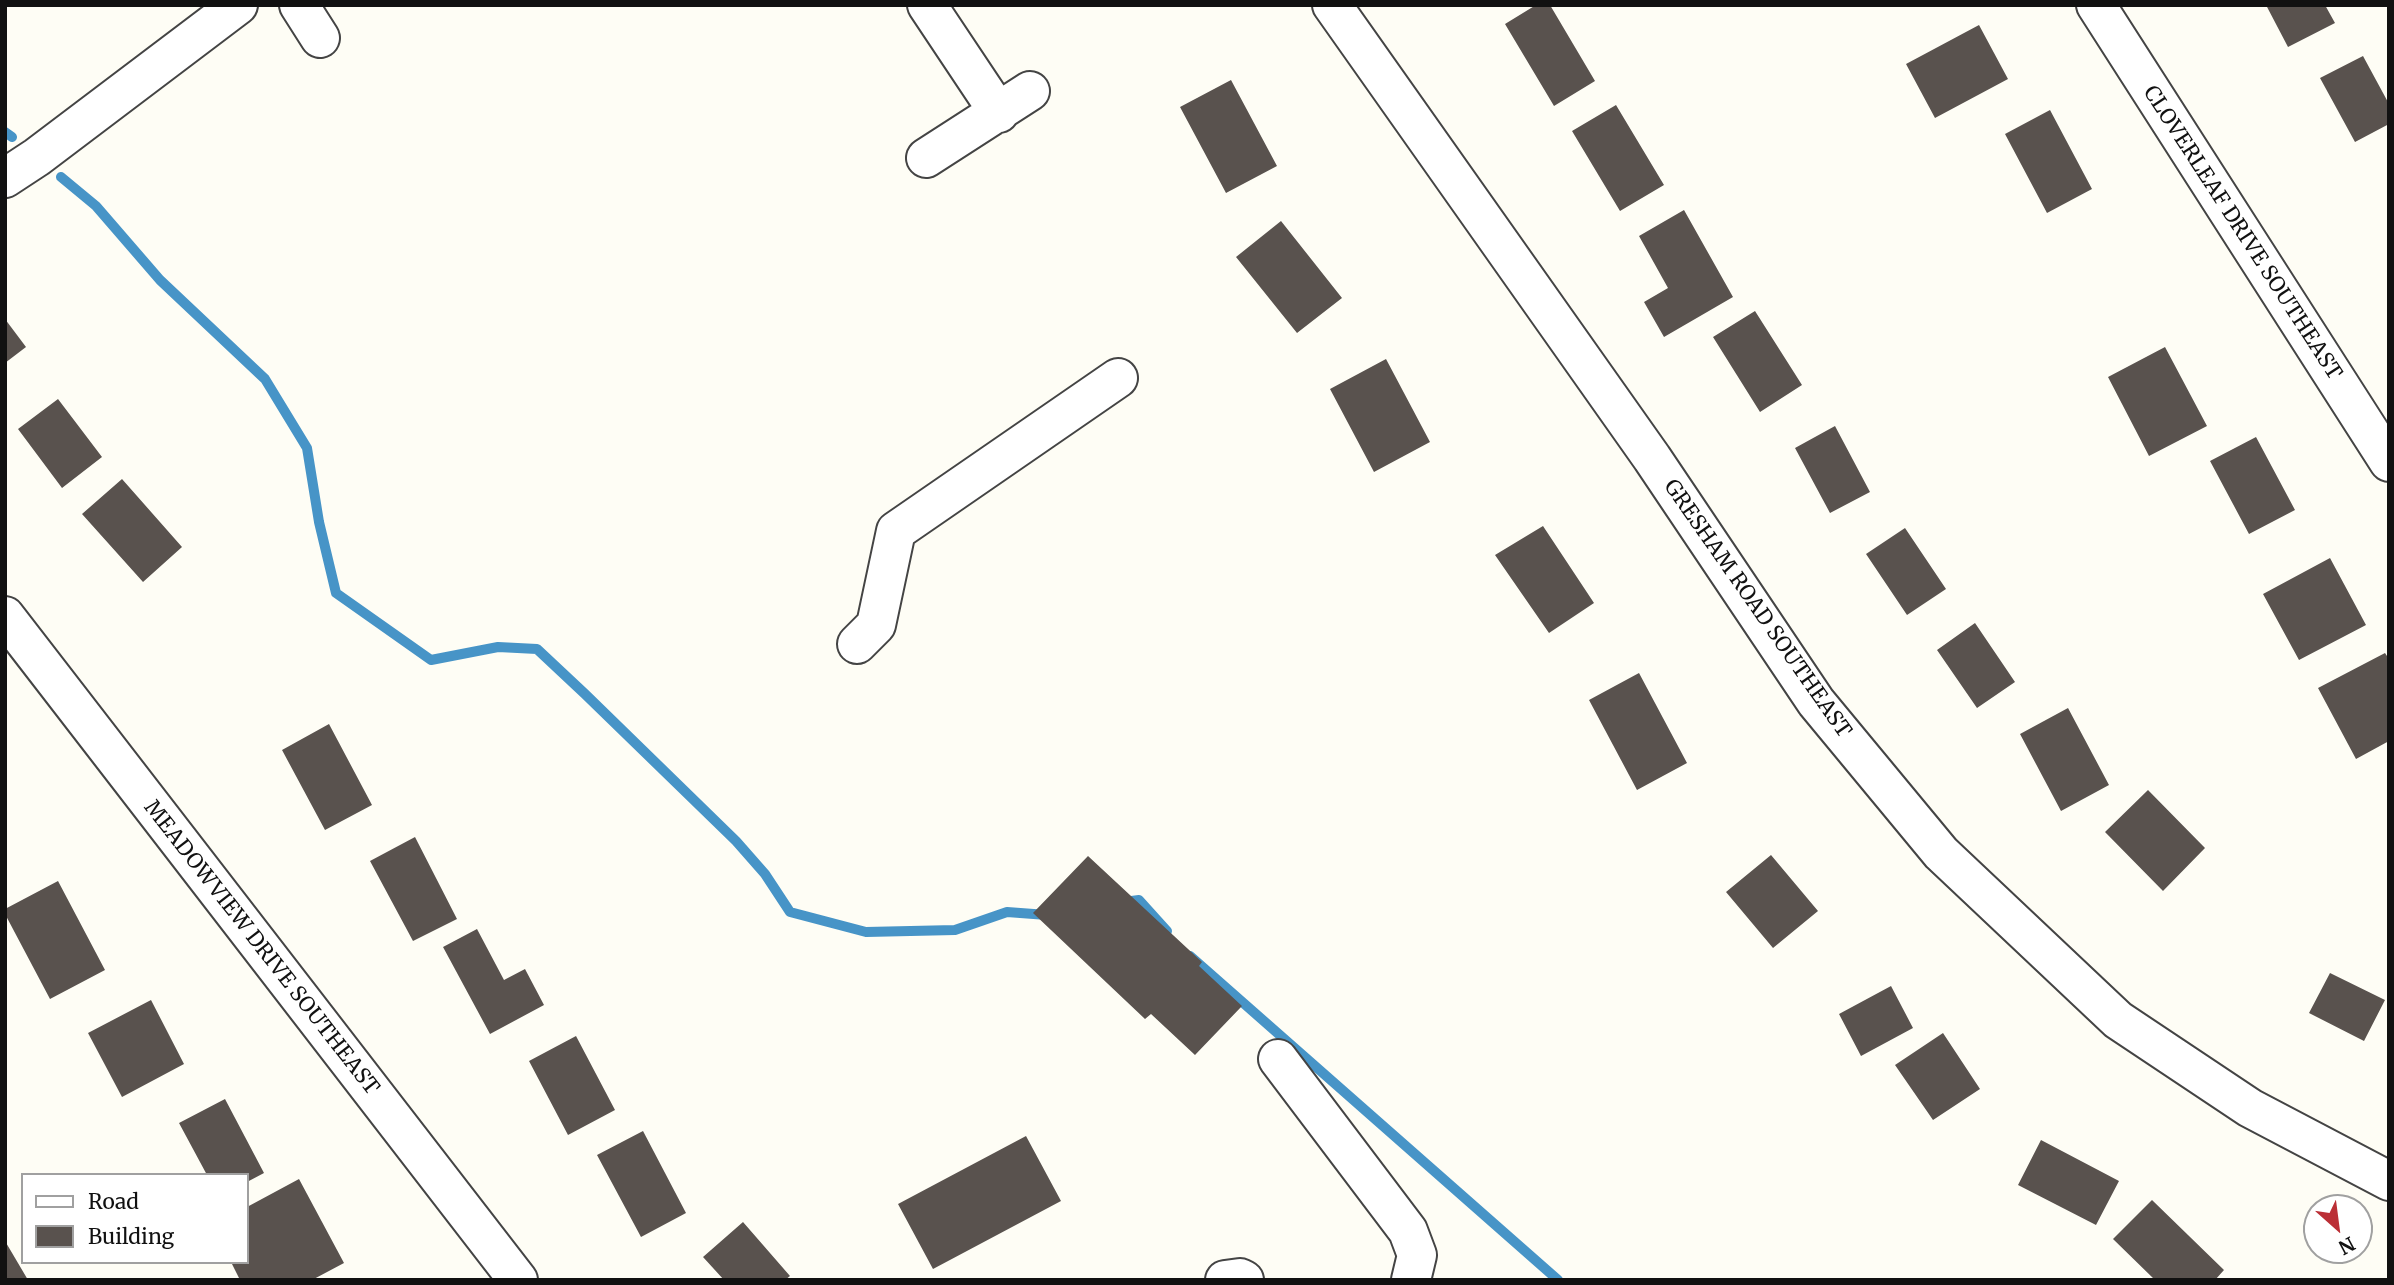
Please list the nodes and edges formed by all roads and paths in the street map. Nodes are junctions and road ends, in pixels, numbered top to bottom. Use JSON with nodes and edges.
{"nodes":[{"id":1,"x":238,"y":5,"type":"edge"},
{"id":2,"x":299,"y":5,"type":"edge"},
{"id":3,"x":927,"y":5,"type":"edge"},
{"id":4,"x":1332,"y":5,"type":"edge"},
{"id":5,"x":2096,"y":5,"type":"edge"},
{"id":6,"x":320,"y":38,"type":"dead end"},
{"id":7,"x":1030,"y":91,"type":"dead end"},
{"id":8,"x":999,"y":113,"type":"junction"},
{"id":9,"x":926,"y":159,"type":"dead end"},
{"id":10,"x":5,"y":178,"type":"edge"},
{"id":11,"x":1118,"y":378,"type":"dead end"},
{"id":12,"x":2389,"y":462,"type":"edge"},
{"id":13,"x":5,"y":616,"type":"edge"},
{"id":14,"x":857,"y":644,"type":"dead end"},
{"id":15,"x":1278,"y":1059,"type":"dead end"},
{"id":16,"x":2389,"y":1181,"type":"edge"},
{"id":17,"x":517,"y":1280,"type":"edge"},
{"id":18,"x":1225,"y":1280,"type":"edge"},
{"id":19,"x":1244,"y":1280,"type":"edge"},
{"id":20,"x":1411,"y":1280,"type":"edge"}],
"edges":[{"from":1,"to":10,"type":"street"},
{"from":2,"to":6,"type":"street"},
{"from":3,"to":8,"type":"street"},
{"from":4,"to":16,"type":"street","name":"GRESHAM ROAD SOUTHEAST"},
{"from":5,"to":12,"type":"street","name":"CLOVERLEAF DRIVE SOUTHEAST"},
{"from":7,"to":8,"type":"street"},
{"from":8,"to":9,"type":"street"},
{"from":11,"to":14,"type":"street"},
{"from":13,"to":17,"type":"street","name":"MEADOWVIEW DRIVE SOUTHEAST"},
{"from":15,"to":20,"type":"street"},
{"from":18,"to":19,"type":"street"}]}
